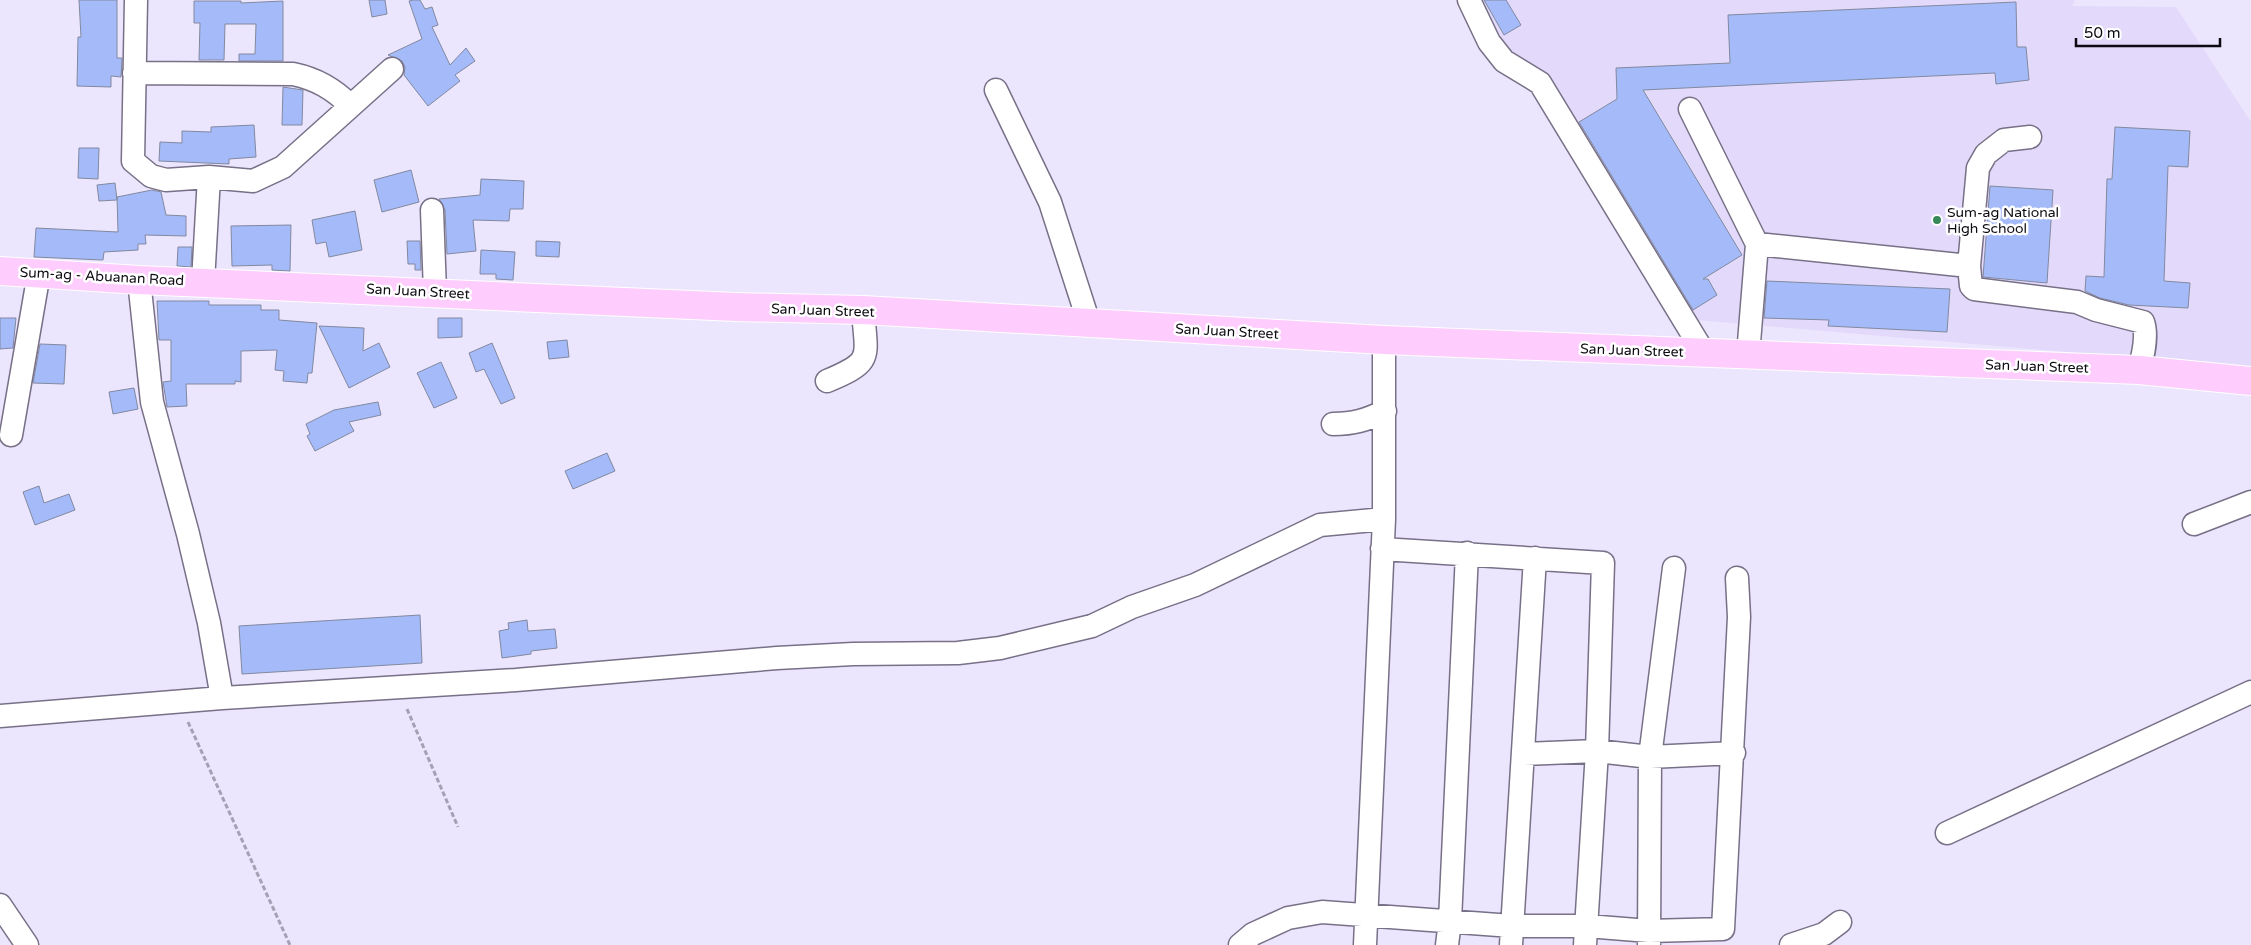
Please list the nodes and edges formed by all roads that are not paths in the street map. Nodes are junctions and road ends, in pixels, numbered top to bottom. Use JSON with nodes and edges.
{"nodes":[{"id":1,"x":136,"y":0,"type":"edge"},
{"id":2,"x":1469,"y":0,"type":"edge"},
{"id":3,"x":392,"y":70,"type":"dead end"},
{"id":4,"x":134,"y":73,"type":"junction"},
{"id":5,"x":996,"y":90,"type":"dead end"},
{"id":6,"x":350,"y":105,"type":"junction"},
{"id":7,"x":1690,"y":109,"type":"dead end"},
{"id":8,"x":2030,"y":137,"type":"dead end"},
{"id":9,"x":209,"y":177,"type":"junction"},
{"id":10,"x":432,"y":210,"type":"dead end"},
{"id":11,"x":1758,"y":244,"type":"junction"},
{"id":12,"x":1969,"y":266,"type":"junction"},
{"id":13,"x":0,"y":271,"type":"edge"},
{"id":14,"x":39,"y":273,"type":"junction"},
{"id":15,"x":139,"y":280,"type":"junction"},
{"id":16,"x":203,"y":282,"type":"junction"},
{"id":17,"x":435,"y":292,"type":"junction"},
{"id":18,"x":863,"y":310,"type":"junction"},
{"id":19,"x":1088,"y":323,"type":"junction"},
{"id":20,"x":1384,"y":340,"type":"junction"},
{"id":21,"x":1704,"y":353,"type":"junction"},
{"id":22,"x":1748,"y":354,"type":"junction"},
{"id":23,"x":2140,"y":370,"type":"junction"},
{"id":24,"x":827,"y":381,"type":"dead end"},
{"id":25,"x":2251,"y":382,"type":"edge"},
{"id":26,"x":1385,"y":411,"type":"junction"},
{"id":27,"x":1333,"y":424,"type":"dead end"},
{"id":28,"x":10,"y":435,"type":"dead end"},
{"id":29,"x":2251,"y":502,"type":"edge"},
{"id":30,"x":1384,"y":519,"type":"junction"},
{"id":31,"x":2194,"y":524,"type":"dead end"},
{"id":32,"x":1382,"y":549,"type":"junction"},
{"id":33,"x":1467,"y":553,"type":"junction"},
{"id":34,"x":1535,"y":558,"type":"junction"},
{"id":35,"x":1674,"y":568,"type":"dead end"},
{"id":36,"x":1737,"y":578,"type":"dead end"},
{"id":37,"x":2251,"y":692,"type":"edge"},
{"id":38,"x":222,"y":698,"type":"junction"},
{"id":39,"x":0,"y":716,"type":"edge"},
{"id":40,"x":1597,"y":751,"type":"junction"},
{"id":41,"x":1734,"y":753,"type":"junction"},
{"id":42,"x":1524,"y":754,"type":"junction"},
{"id":43,"x":1650,"y":757,"type":"junction"},
{"id":44,"x":1947,"y":833,"type":"dead end"},
{"id":45,"x":0,"y":905,"type":"edge"},
{"id":46,"x":1367,"y":916,"type":"junction"},
{"id":47,"x":1450,"y":921,"type":"junction"},
{"id":48,"x":1840,"y":922,"type":"dead end"},
{"id":49,"x":1586,"y":935,"type":"edge"},
{"id":50,"x":1512,"y":936,"type":"edge"},
{"id":51,"x":1726,"y":937,"type":"edge"},
{"id":52,"x":1649,"y":938,"type":"edge"},
{"id":53,"x":26,"y":945,"type":"edge"},
{"id":54,"x":1240,"y":945,"type":"edge"},
{"id":55,"x":1365,"y":945,"type":"edge"},
{"id":56,"x":1447,"y":945,"type":"edge"},
{"id":57,"x":1791,"y":945,"type":"edge"}],
"edges":[{"from":1,"to":4,"type":"street"},
{"from":2,"to":21,"type":"street"},
{"from":3,"to":6,"type":"street"},
{"from":4,"to":6,"type":"street"},
{"from":4,"to":9,"type":"street"},
{"from":5,"to":19,"type":"street"},
{"from":6,"to":9,"type":"street"},
{"from":7,"to":11,"type":"street"},
{"from":8,"to":12,"type":"street"},
{"from":9,"to":16,"type":"street"},
{"from":10,"to":17,"type":"street"},
{"from":11,"to":12,"type":"street"},
{"from":11,"to":22,"type":"street"},
{"from":12,"to":23,"type":"street"},
{"from":13,"to":14,"type":"main road","name":"Sum-ag - Abuanan Road"},
{"from":14,"to":15,"type":"main road","name":"Sum-ag - Abuanan Road"},
{"from":14,"to":28,"type":"street"},
{"from":15,"to":16,"type":"main road","name":"Sum-ag - Abuanan Road"},
{"from":15,"to":38,"type":"street"},
{"from":16,"to":17,"type":"main road","name":"San Juan Street"},
{"from":17,"to":18,"type":"main road","name":"San Juan Street"},
{"from":18,"to":19,"type":"main road","name":"San Juan Street"},
{"from":18,"to":24,"type":"street"},
{"from":19,"to":20,"type":"main road","name":"San Juan Street"},
{"from":20,"to":21,"type":"main road","name":"San Juan Street"},
{"from":20,"to":26,"type":"street"},
{"from":21,"to":22,"type":"main road","name":"San Juan Street"},
{"from":22,"to":23,"type":"main road","name":"San Juan Street"},
{"from":23,"to":25,"type":"main road","name":"San Juan Street"},
{"from":26,"to":27,"type":"street"},
{"from":26,"to":30,"type":"street"},
{"from":29,"to":31,"type":"street"},
{"from":30,"to":32,"type":"street"},
{"from":30,"to":38,"type":"street"},
{"from":32,"to":33,"type":"street"},
{"from":32,"to":46,"type":"street"},
{"from":33,"to":34,"type":"street"},
{"from":33,"to":47,"type":"street"},
{"from":34,"to":40,"type":"street"},
{"from":34,"to":42,"type":"street"},
{"from":35,"to":43,"type":"street"},
{"from":36,"to":41,"type":"street"},
{"from":37,"to":44,"type":"street"},
{"from":38,"to":39,"type":"street"},
{"from":40,"to":42,"type":"street"},
{"from":40,"to":43,"type":"street"},
{"from":40,"to":49,"type":"street"},
{"from":41,"to":43,"type":"street"},
{"from":41,"to":51,"type":"street"},
{"from":42,"to":50,"type":"street"},
{"from":43,"to":52,"type":"street"},
{"from":45,"to":53,"type":"street"},
{"from":46,"to":47,"type":"street"},
{"from":46,"to":54,"type":"street"},
{"from":46,"to":55,"type":"street"},
{"from":47,"to":50,"type":"street"},
{"from":47,"to":56,"type":"street"},
{"from":48,"to":57,"type":"street"},
{"from":49,"to":50,"type":"street"},
{"from":49,"to":52,"type":"street"},
{"from":51,"to":52,"type":"street"}]}
